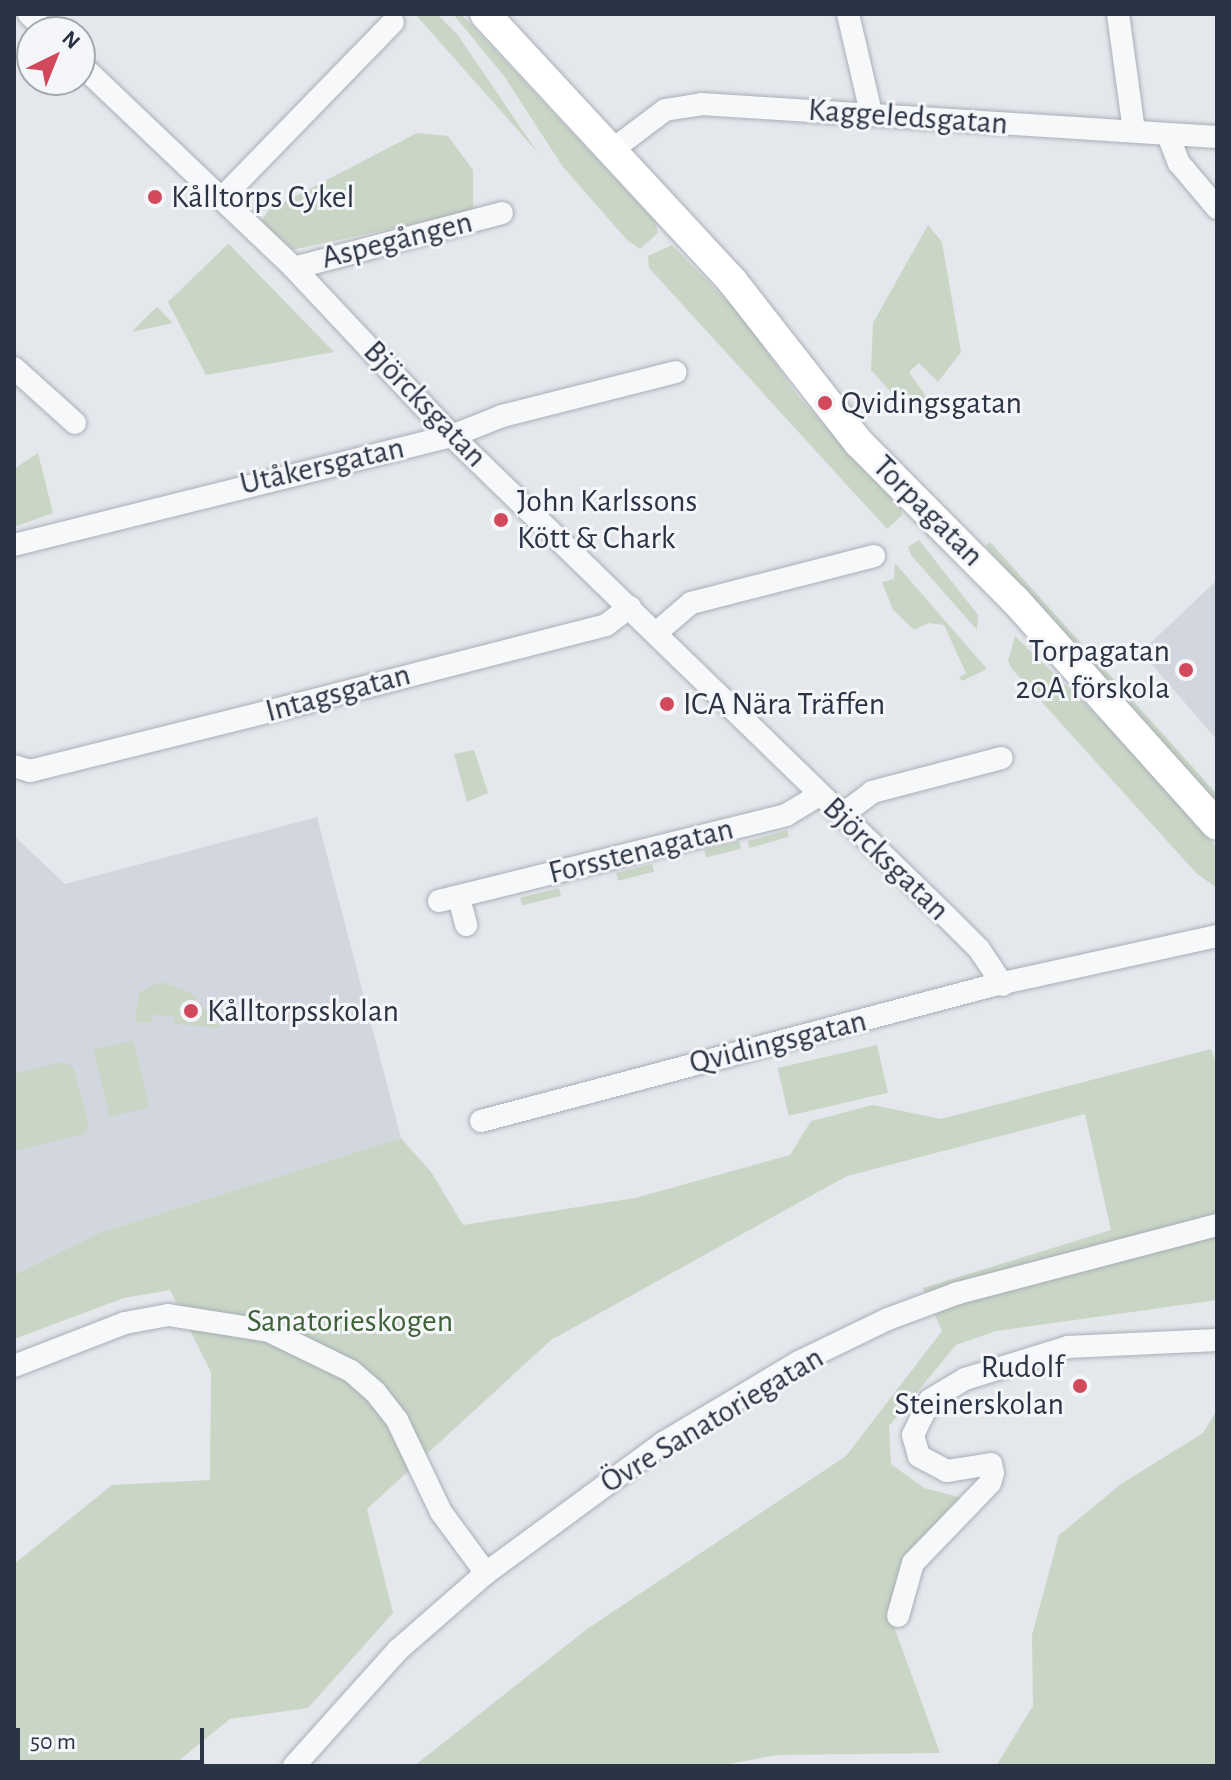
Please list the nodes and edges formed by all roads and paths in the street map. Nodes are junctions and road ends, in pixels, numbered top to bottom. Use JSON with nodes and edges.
{"nodes":[{"id":1,"x":26,"y":14,"type":"edge"},
{"id":2,"x":485,"y":14,"type":"edge"},
{"id":3,"x":848,"y":14,"type":"edge"},
{"id":4,"x":1118,"y":14,"type":"edge"},
{"id":5,"x":393,"y":22,"type":"dead end"},
{"id":6,"x":14,"y":24,"type":"edge"},
{"id":7,"x":96,"y":79,"type":"edge"},
{"id":8,"x":871,"y":113,"type":"junction"},
{"id":9,"x":1134,"y":131,"type":"junction"},
{"id":10,"x":1168,"y":135,"type":"junction"},
{"id":11,"x":1217,"y":137,"type":"edge"},
{"id":12,"x":612,"y":150,"type":"junction"},
{"id":13,"x":222,"y":198,"type":"junction"},
{"id":14,"x":1217,"y":208,"type":"edge"},
{"id":15,"x":502,"y":213,"type":"dead end"},
{"id":16,"x":294,"y":268,"type":"junction"},
{"id":17,"x":14,"y":368,"type":"edge"},
{"id":18,"x":676,"y":372,"type":"dead end"},
{"id":19,"x":75,"y":423,"type":"dead end"},
{"id":20,"x":452,"y":436,"type":"junction"},
{"id":21,"x":14,"y":545,"type":"edge"},
{"id":22,"x":874,"y":556,"type":"dead end"},
{"id":23,"x":630,"y":607,"type":"junction"},
{"id":24,"x":656,"y":633,"type":"junction"},
{"id":25,"x":1002,"y":758,"type":"dead end"},
{"id":26,"x":14,"y":766,"type":"edge"},
{"id":27,"x":819,"y":795,"type":"junction"},
{"id":28,"x":842,"y":815,"type":"junction"},
{"id":29,"x":1217,"y":825,"type":"edge"},
{"id":30,"x":466,"y":925,"type":"dead end"},
{"id":31,"x":1217,"y":936,"type":"edge"},
{"id":32,"x":1003,"y":985,"type":"junction"},
{"id":33,"x":481,"y":1121,"type":"dead end"},
{"id":34,"x":1217,"y":1225,"type":"edge"},
{"id":35,"x":1217,"y":1340,"type":"edge"},
{"id":36,"x":14,"y":1366,"type":"edge"},
{"id":37,"x":486,"y":1573,"type":"junction"},
{"id":38,"x":898,"y":1616,"type":"dead end"},
{"id":39,"x":294,"y":1766,"type":"edge"}],
"edges":[{"from":1,"to":6,"type":"street"},
{"from":2,"to":12,"type":"street","name":"Torpagatan"},
{"from":3,"to":8,"type":"street"},
{"from":4,"to":9,"type":"street"},
{"from":5,"to":13,"type":"street"},
{"from":7,"to":13,"type":"street","name":"Björcksgatan"},
{"from":8,"to":9,"type":"street","name":"Kaggeledsgatan"},
{"from":8,"to":12,"type":"street","name":"Kaggeledsgatan"},
{"from":9,"to":10,"type":"street","name":"Kaggeledsgatan"},
{"from":10,"to":11,"type":"street","name":"Kaggeledsgatan"},
{"from":10,"to":14,"type":"street"},
{"from":12,"to":29,"type":"street","name":"Torpagatan"},
{"from":13,"to":16,"type":"street","name":"Björcksgatan"},
{"from":15,"to":16,"type":"street","name":"Aspegången"},
{"from":16,"to":20,"type":"street","name":"Björcksgatan"},
{"from":17,"to":19,"type":"street"},
{"from":18,"to":20,"type":"street","name":"Utåkersgatan"},
{"from":20,"to":21,"type":"street","name":"Utåkersgatan"},
{"from":20,"to":23,"type":"street","name":"Björcksgatan"},
{"from":22,"to":24,"type":"street"},
{"from":23,"to":24,"type":"street","name":"Björcksgatan"},
{"from":23,"to":26,"type":"street","name":"Intagsgatan"},
{"from":24,"to":27,"type":"street","name":"Björcksgatan"},
{"from":25,"to":28,"type":"street"},
{"from":27,"to":28,"type":"street","name":"Björcksgatan"},
{"from":27,"to":30,"type":"street","name":"Forsstenagatan"},
{"from":28,"to":32,"type":"street","name":"Björcksgatan"},
{"from":31,"to":32,"type":"street","name":"Qvidingsgatan"},
{"from":32,"to":33,"type":"street","name":"Qvidingsgatan"},
{"from":34,"to":37,"type":"street","name":"Övre Sanatoriegatan"},
{"from":35,"to":38,"type":"street"},
{"from":36,"to":37,"type":"street"},
{"from":37,"to":39,"type":"street","name":"Övre Sanatoriegatan"}]}
